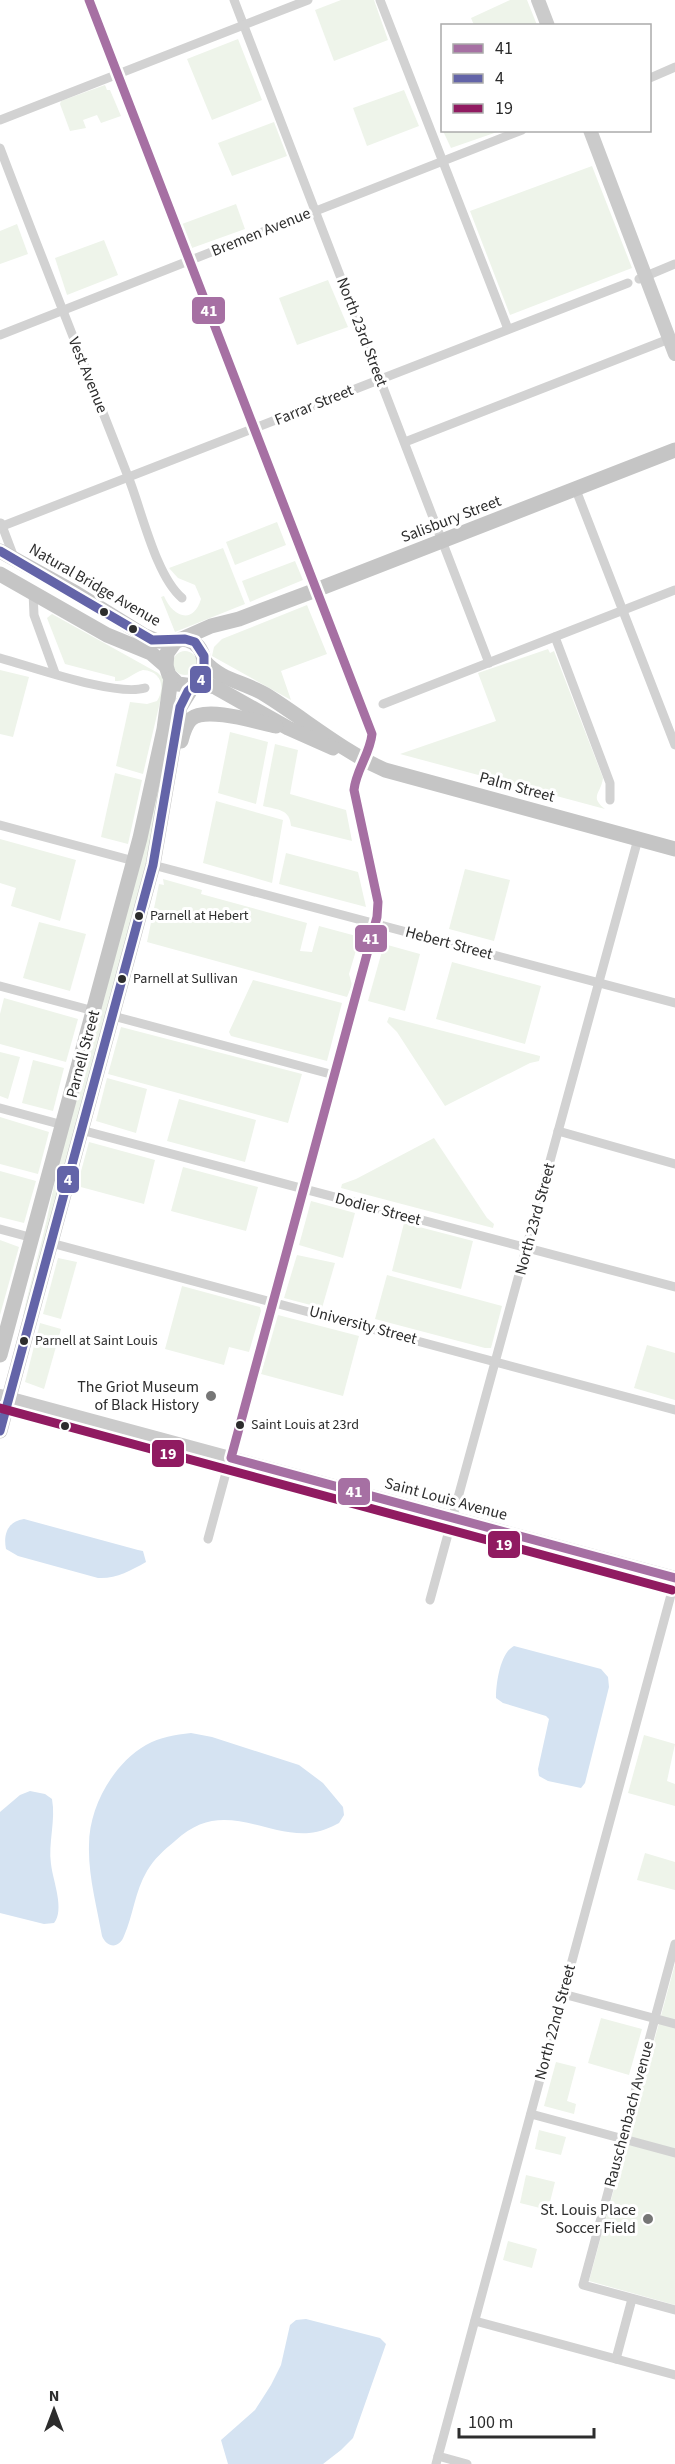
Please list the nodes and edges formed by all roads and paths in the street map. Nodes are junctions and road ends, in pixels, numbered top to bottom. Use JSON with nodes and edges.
{"nodes":[{"id":1,"x":89,"y":0,"type":"edge"},
{"id":2,"x":234,"y":0,"type":"edge"},
{"id":3,"x":308,"y":0,"type":"edge"},
{"id":4,"x":380,"y":0,"type":"edge"},
{"id":5,"x":538,"y":0,"type":"edge"},
{"id":6,"x":547,"y":24,"type":"edge"},
{"id":7,"x":244,"y":25,"type":"junction"},
{"id":8,"x":675,"y":68,"type":"edge"},
{"id":9,"x":117,"y":74,"type":"junction"},
{"id":10,"x":651,"y":78,"type":"edge"},
{"id":11,"x":0,"y":120,"type":"edge"},
{"id":12,"x":517,"y":132,"type":"edge"},
{"id":13,"x":591,"y":132,"type":"edge"},
{"id":14,"x":0,"y":148,"type":"edge"},
{"id":15,"x":445,"y":161,"type":"junction"},
{"id":16,"x":314,"y":211,"type":"junction"},
{"id":17,"x":189,"y":261,"type":"junction"},
{"id":18,"x":675,"y":264,"type":"edge"},
{"id":19,"x":642,"y":278,"type":"junction"},
{"id":20,"x":628,"y":283,"type":"dead end"},
{"id":21,"x":62,"y":310,"type":"junction"},
{"id":22,"x":508,"y":329,"type":"junction"},
{"id":23,"x":0,"y":335,"type":"edge"},
{"id":24,"x":669,"y":339,"type":"junction"},
{"id":25,"x":675,"y":354,"type":"edge"},
{"id":26,"x":380,"y":378,"type":"junction"},
{"id":27,"x":253,"y":429,"type":"junction"},
{"id":28,"x":405,"y":442,"type":"junction"},
{"id":29,"x":675,"y":450,"type":"edge"},
{"id":30,"x":129,"y":478,"type":"junction"},
{"id":31,"x":576,"y":490,"type":"junction"},
{"id":32,"x":1,"y":525,"type":"edge"},
{"id":33,"x":443,"y":541,"type":"junction"},
{"id":34,"x":0,"y":551,"type":"edge"},
{"id":35,"x":8,"y":561,"type":"edge"},
{"id":36,"x":0,"y":574,"type":"edge"},
{"id":37,"x":316,"y":590,"type":"junction"},
{"id":38,"x":675,"y":590,"type":"edge"},
{"id":39,"x":33,"y":592,"type":"junction"},
{"id":40,"x":182,"y":598,"type":"dead end"},
{"id":41,"x":624,"y":610,"type":"junction"},
{"id":42,"x":239,"y":619,"type":"junction"},
{"id":43,"x":555,"y":637,"type":"junction"},
{"id":44,"x":178,"y":640,"type":"junction"},
{"id":45,"x":0,"y":658,"type":"edge"},
{"id":46,"x":204,"y":658,"type":"junction"},
{"id":47,"x":489,"y":663,"type":"junction"},
{"id":48,"x":169,"y":672,"type":"junction"},
{"id":49,"x":55,"y":673,"type":"junction"},
{"id":50,"x":196,"y":685,"type":"junction"},
{"id":51,"x":145,"y":688,"type":"dead end"},
{"id":52,"x":383,"y":704,"type":"dead end"},
{"id":53,"x":288,"y":728,"type":"junction"},
{"id":54,"x":675,"y":744,"type":"edge"},
{"id":55,"x":358,"y":757,"type":"junction"},
{"id":56,"x":170,"y":772,"type":"junction"},
{"id":57,"x":610,"y":800,"type":"dead end"},
{"id":58,"x":0,"y":825,"type":"edge"},
{"id":59,"x":638,"y":838,"type":"junction"},
{"id":60,"x":675,"y":849,"type":"edge"},
{"id":61,"x":134,"y":861,"type":"junction"},
{"id":62,"x":153,"y":865,"type":"junction"},
{"id":63,"x":375,"y":924,"type":"junction"},
{"id":64,"x":599,"y":983,"type":"junction"},
{"id":65,"x":0,"y":986,"type":"edge"},
{"id":66,"x":675,"y":1003,"type":"edge"},
{"id":67,"x":94,"y":1011,"type":"junction"},
{"id":68,"x":113,"y":1016,"type":"junction"},
{"id":69,"x":334,"y":1075,"type":"junction"},
{"id":70,"x":0,"y":1108,"type":"edge"},
{"id":71,"x":63,"y":1125,"type":"junction"},
{"id":72,"x":81,"y":1130,"type":"junction"},
{"id":73,"x":558,"y":1131,"type":"junction"},
{"id":74,"x":675,"y":1164,"type":"edge"},
{"id":75,"x":304,"y":1189,"type":"junction"},
{"id":76,"x":0,"y":1229,"type":"edge"},
{"id":77,"x":33,"y":1239,"type":"junction"},
{"id":78,"x":51,"y":1243,"type":"junction"},
{"id":79,"x":527,"y":1248,"type":"junction"},
{"id":80,"x":21,"y":1281,"type":"junction"},
{"id":81,"x":675,"y":1287,"type":"edge"},
{"id":82,"x":273,"y":1301,"type":"junction"},
{"id":83,"x":0,"y":1355,"type":"edge"},
{"id":84,"x":496,"y":1361,"type":"junction"},
{"id":85,"x":4,"y":1397,"type":"edge"},
{"id":86,"x":675,"y":1410,"type":"edge"},
{"id":87,"x":0,"y":1431,"type":"edge"},
{"id":88,"x":231,"y":1458,"type":"junction"},
{"id":89,"x":453,"y":1518,"type":"junction"},
{"id":90,"x":208,"y":1539,"type":"dead end"},
{"id":91,"x":675,"y":1579,"type":"edge"},
{"id":92,"x":430,"y":1600,"type":"dead end"},
{"id":93,"x":675,"y":1944,"type":"edge"},
{"id":94,"x":563,"y":1994,"type":"junction"},
{"id":95,"x":655,"y":2019,"type":"junction"},
{"id":96,"x":675,"y":2024,"type":"edge"},
{"id":97,"x":531,"y":2114,"type":"junction"},
{"id":98,"x":622,"y":2139,"type":"junction"},
{"id":99,"x":675,"y":2153,"type":"edge"},
{"id":100,"x":632,"y":2299,"type":"junction"},
{"id":101,"x":675,"y":2310,"type":"edge"},
{"id":102,"x":475,"y":2321,"type":"junction"},
{"id":103,"x":616,"y":2359,"type":"junction"},
{"id":104,"x":675,"y":2375,"type":"edge"},
{"id":105,"x":437,"y":2460,"type":"edge"},
{"id":106,"x":467,"y":2464,"type":"edge"}],
"edges":[{"from":1,"to":9,"type":"street"},
{"from":2,"to":7,"type":"street","name":"North 23rd Street"},
{"from":3,"to":7,"type":"street"},
{"from":4,"to":15,"type":"street"},
{"from":5,"to":6,"type":"street"},
{"from":7,"to":9,"type":"street"},
{"from":7,"to":16,"type":"street","name":"North 23rd Street"},
{"from":8,"to":10,"type":"street"},
{"from":9,"to":11,"type":"street"},
{"from":9,"to":17,"type":"street"},
{"from":12,"to":15,"type":"street","name":"Bremen Avenue"},
{"from":13,"to":19,"type":"street"},
{"from":14,"to":21,"type":"street","name":"Vest Avenue"},
{"from":15,"to":16,"type":"street","name":"Bremen Avenue"},
{"from":15,"to":22,"type":"street"},
{"from":16,"to":17,"type":"street","name":"Bremen Avenue"},
{"from":16,"to":26,"type":"street","name":"North 23rd Street"},
{"from":17,"to":21,"type":"street","name":"Bremen Avenue"},
{"from":17,"to":27,"type":"street"},
{"from":18,"to":19,"type":"street"},
{"from":19,"to":24,"type":"street"},
{"from":20,"to":22,"type":"street","name":"Farrar Street"},
{"from":21,"to":23,"type":"street","name":"Bremen Avenue"},
{"from":21,"to":30,"type":"street","name":"Vest Avenue"},
{"from":22,"to":26,"type":"street","name":"Farrar Street"},
{"from":24,"to":25,"type":"street"},
{"from":24,"to":28,"type":"street"},
{"from":26,"to":27,"type":"street","name":"Farrar Street"},
{"from":26,"to":28,"type":"street","name":"North 23rd Street"},
{"from":27,"to":30,"type":"street","name":"Farrar Street"},
{"from":27,"to":37,"type":"street"},
{"from":28,"to":33,"type":"street","name":"North 23rd Street"},
{"from":29,"to":31,"type":"main road","name":"Salisbury Street"},
{"from":30,"to":32,"type":"street","name":"Farrar Street"},
{"from":30,"to":40,"type":"street","name":"Vest Avenue"},
{"from":31,"to":33,"type":"main road","name":"Salisbury Street"},
{"from":31,"to":41,"type":"street"},
{"from":32,"to":35,"type":"street"},
{"from":33,"to":37,"type":"main road","name":"Salisbury Street"},
{"from":33,"to":47,"type":"street","name":"North 23rd Street"},
{"from":34,"to":35,"type":"main road","name":"Natural Bridge Avenue"},
{"from":35,"to":44,"type":"main road","name":"Natural Bridge Avenue"},
{"from":36,"to":39,"type":"main road","name":"Natural Bridge Avenue"},
{"from":37,"to":42,"type":"main road","name":"Salisbury Street"},
{"from":37,"to":55,"type":"street"},
{"from":38,"to":41,"type":"street"},
{"from":39,"to":48,"type":"main road","name":"Natural Bridge Avenue"},
{"from":39,"to":49,"type":"street"},
{"from":41,"to":43,"type":"street"},
{"from":41,"to":54,"type":"street"},
{"from":42,"to":44,"type":"main road","name":"Salisbury Street"},
{"from":42,"to":46,"type":"main road","name":"Salisbury Street"},
{"from":43,"to":47,"type":"street"},
{"from":43,"to":57,"type":"street"},
{"from":44,"to":46,"type":"main road"},
{"from":44,"to":48,"type":"main road"},
{"from":45,"to":49,"type":"street"},
{"from":46,"to":50,"type":"main road"},
{"from":46,"to":55,"type":"main road"},
{"from":47,"to":52,"type":"street"},
{"from":48,"to":50,"type":"main road"},
{"from":48,"to":61,"type":"main road","name":"Parnell Street"},
{"from":49,"to":51,"type":"street"},
{"from":50,"to":53,"type":"main road"},
{"from":50,"to":56,"type":"main road","name":"Parnell Street"},
{"from":53,"to":55,"type":"main road"},
{"from":53,"to":56,"type":"main road"},
{"from":55,"to":59,"type":"main road","name":"Palm Street"},
{"from":55,"to":63,"type":"street"},
{"from":56,"to":62,"type":"main road","name":"Parnell Street"},
{"from":58,"to":61,"type":"street"},
{"from":59,"to":60,"type":"main road","name":"Palm Street"},
{"from":59,"to":64,"type":"street","name":"North 23rd Street"},
{"from":61,"to":67,"type":"main road","name":"Parnell Street"},
{"from":62,"to":63,"type":"street","name":"Hebert Street"},
{"from":62,"to":68,"type":"main road","name":"Parnell Street"},
{"from":63,"to":64,"type":"street","name":"Hebert Street"},
{"from":63,"to":69,"type":"street"},
{"from":64,"to":66,"type":"street","name":"Hebert Street"},
{"from":64,"to":73,"type":"street","name":"North 23rd Street"},
{"from":65,"to":67,"type":"street"},
{"from":67,"to":71,"type":"main road","name":"Parnell Street"},
{"from":68,"to":69,"type":"street"},
{"from":68,"to":72,"type":"main road","name":"Parnell Street"},
{"from":69,"to":75,"type":"street"},
{"from":70,"to":71,"type":"street"},
{"from":71,"to":77,"type":"main road","name":"Parnell Street"},
{"from":72,"to":75,"type":"street","name":"Dodier Street"},
{"from":72,"to":78,"type":"main road","name":"Parnell Street"},
{"from":73,"to":74,"type":"street"},
{"from":73,"to":79,"type":"street","name":"North 23rd Street"},
{"from":75,"to":79,"type":"street","name":"Dodier Street"},
{"from":75,"to":82,"type":"street"},
{"from":76,"to":77,"type":"street"},
{"from":77,"to":80,"type":"main road","name":"Parnell Street"},
{"from":78,"to":82,"type":"street","name":"University Street"},
{"from":78,"to":85,"type":"main road","name":"Parnell Street"},
{"from":79,"to":81,"type":"street","name":"Dodier Street"},
{"from":79,"to":84,"type":"street","name":"North 23rd Street"},
{"from":80,"to":83,"type":"main road","name":"Parnell Street"},
{"from":80,"to":85,"type":"main road"},
{"from":82,"to":84,"type":"street","name":"University Street"},
{"from":82,"to":88,"type":"street"},
{"from":84,"to":86,"type":"street","name":"University Street"},
{"from":84,"to":89,"type":"street","name":"North 23rd Street"},
{"from":85,"to":87,"type":"main road","name":"Parnell Street"},
{"from":85,"to":88,"type":"street","name":"Saint Louis Avenue"},
{"from":88,"to":89,"type":"street","name":"Saint Louis Avenue"},
{"from":88,"to":90,"type":"street"},
{"from":89,"to":91,"type":"street","name":"Saint Louis Avenue"},
{"from":89,"to":92,"type":"street","name":"North 23rd Street"},
{"from":91,"to":94,"type":"street","name":"North 22nd Street"},
{"from":93,"to":95,"type":"street","name":"Rauschenbach Avenue"},
{"from":94,"to":95,"type":"street"},
{"from":94,"to":97,"type":"street","name":"North 22nd Street"},
{"from":95,"to":96,"type":"street"},
{"from":95,"to":98,"type":"street","name":"Rauschenbach Avenue"},
{"from":97,"to":98,"type":"street"},
{"from":97,"to":102,"type":"street","name":"North 22nd Street"},
{"from":98,"to":99,"type":"street"},
{"from":98,"to":100,"type":"street","name":"Rauschenbach Avenue"},
{"from":100,"to":101,"type":"street"},
{"from":100,"to":103,"type":"street"},
{"from":102,"to":103,"type":"street"},
{"from":102,"to":105,"type":"street","name":"North 22nd Street"},
{"from":103,"to":104,"type":"street"},
{"from":105,"to":106,"type":"street"}]}
